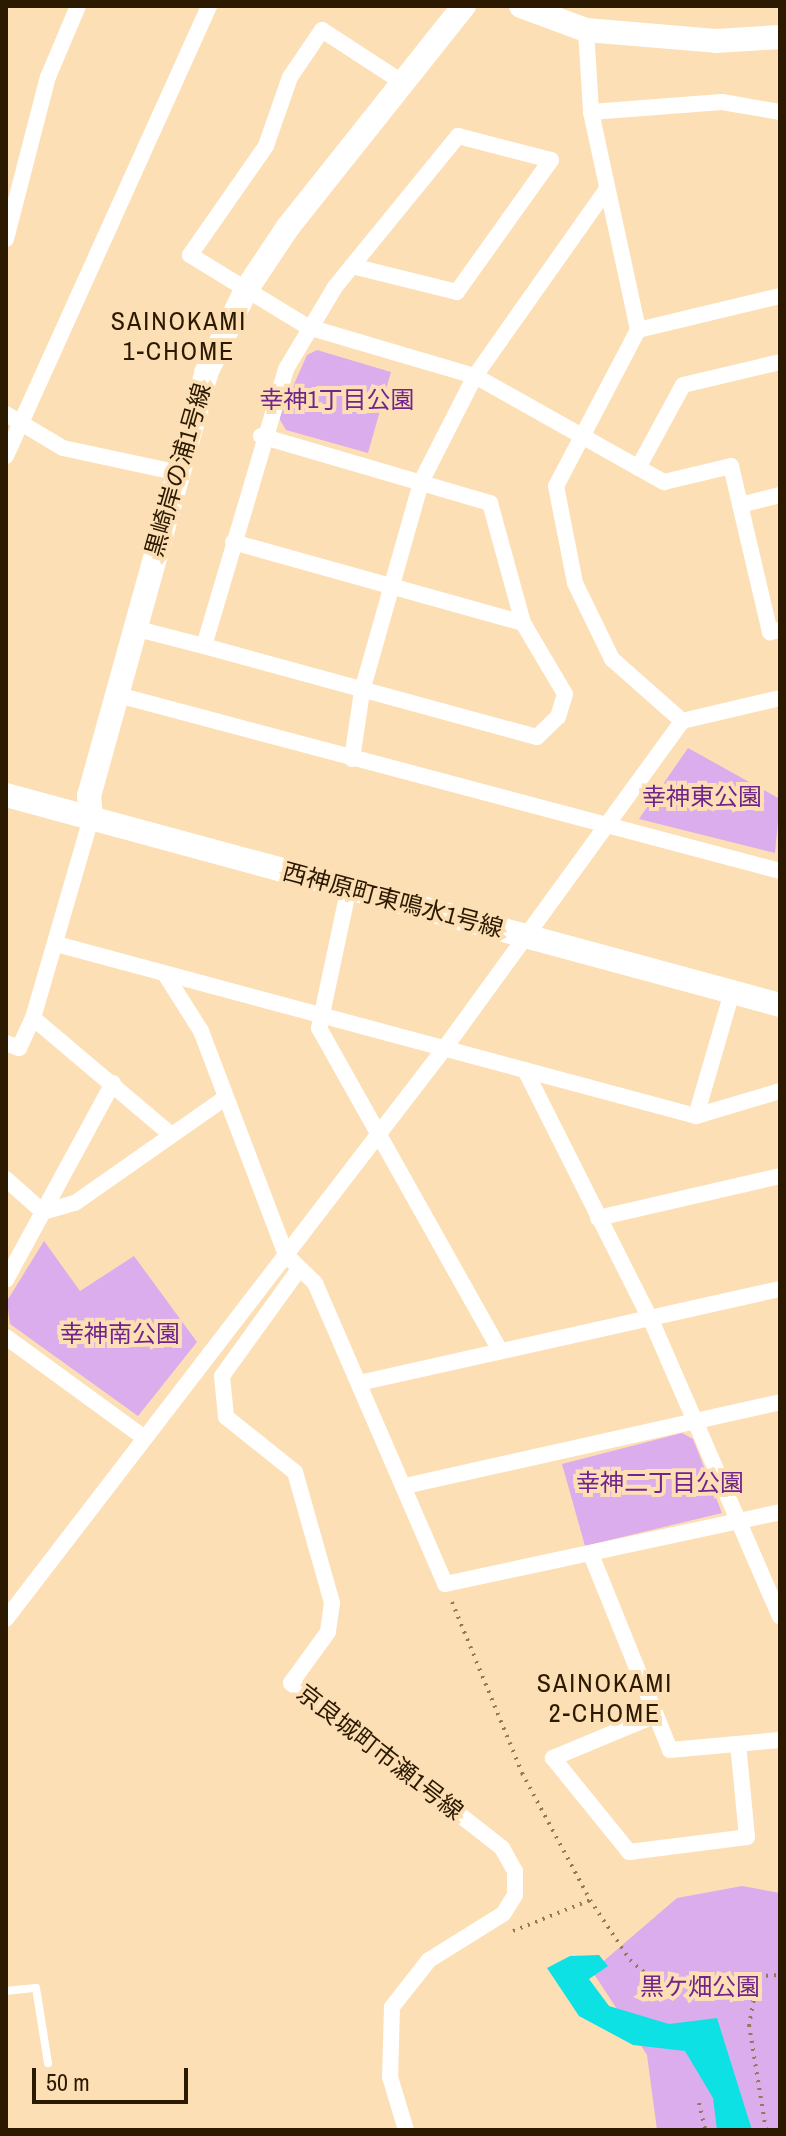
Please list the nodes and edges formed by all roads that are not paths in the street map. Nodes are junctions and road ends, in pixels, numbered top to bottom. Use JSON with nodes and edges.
{"nodes":[{"id":1,"x":78,"y":6,"type":"edge"},
{"id":2,"x":209,"y":6,"type":"edge"},
{"id":3,"x":464,"y":6,"type":"edge"},
{"id":4,"x":521,"y":6,"type":"edge"},
{"id":5,"x":586,"y":30,"type":"junction"},
{"id":6,"x":780,"y":37,"type":"edge"},
{"id":7,"x":405,"y":84,"type":"junction"},
{"id":8,"x":591,"y":112,"type":"junction"},
{"id":9,"x":780,"y":112,"type":"edge"},
{"id":10,"x":607,"y":189,"type":"junction"},
{"id":11,"x":6,"y":239,"type":"edge"},
{"id":12,"x":352,"y":266,"type":"junction"},
{"id":13,"x":246,"y":290,"type":"junction"},
{"id":14,"x":780,"y":296,"type":"edge"},
{"id":15,"x":308,"y":327,"type":"junction"},
{"id":16,"x":638,"y":330,"type":"junction"},
{"id":17,"x":780,"y":362,"type":"edge"},
{"id":18,"x":475,"y":376,"type":"junction"},
{"id":19,"x":12,"y":418,"type":"edge"},
{"id":20,"x":261,"y":436,"type":"junction"},
{"id":21,"x":579,"y":438,"type":"junction"},
{"id":22,"x":6,"y":456,"type":"edge"},
{"id":23,"x":638,"y":468,"type":"junction"},
{"id":24,"x":175,"y":472,"type":"junction"},
{"id":25,"x":421,"y":482,"type":"junction"},
{"id":26,"x":780,"y":495,"type":"edge"},
{"id":27,"x":740,"y":505,"type":"junction"},
{"id":28,"x":233,"y":542,"type":"junction"},
{"id":29,"x":393,"y":585,"type":"junction"},
{"id":30,"x":523,"y":623,"type":"junction"},
{"id":31,"x":134,"y":628,"type":"junction"},
{"id":32,"x":780,"y":630,"type":"edge"},
{"id":33,"x":204,"y":646,"type":"junction"},
{"id":34,"x":362,"y":691,"type":"junction"},
{"id":35,"x":118,"y":695,"type":"junction"},
{"id":36,"x":780,"y":698,"type":"edge"},
{"id":37,"x":682,"y":721,"type":"junction"},
{"id":38,"x":352,"y":759,"type":"junction"},
{"id":39,"x":6,"y":795,"type":"edge"},
{"id":40,"x":91,"y":818,"type":"junction"},
{"id":41,"x":606,"y":825,"type":"junction"},
{"id":42,"x":780,"y":871,"type":"edge"},
{"id":43,"x":349,"y":887,"type":"junction"},
{"id":44,"x":528,"y":937,"type":"junction"},
{"id":45,"x":60,"y":945,"type":"junction"},
{"id":46,"x":165,"y":974,"type":"junction"},
{"id":47,"x":732,"y":992,"type":"junction"},
{"id":48,"x":780,"y":1005,"type":"edge"},
{"id":49,"x":321,"y":1013,"type":"junction"},
{"id":50,"x":33,"y":1018,"type":"junction"},
{"id":51,"x":6,"y":1043,"type":"edge"},
{"id":52,"x":444,"y":1049,"type":"junction"},
{"id":53,"x":525,"y":1070,"type":"junction"},
{"id":54,"x":113,"y":1083,"type":"junction"},
{"id":55,"x":780,"y":1091,"type":"edge"},
{"id":56,"x":225,"y":1098,"type":"junction"},
{"id":57,"x":696,"y":1116,"type":"junction"},
{"id":58,"x":169,"y":1133,"type":"junction"},
{"id":59,"x":378,"y":1134,"type":"junction"},
{"id":60,"x":780,"y":1176,"type":"edge"},
{"id":61,"x":6,"y":1179,"type":"edge"},
{"id":62,"x":43,"y":1212,"type":"junction"},
{"id":63,"x":598,"y":1218,"type":"junction"},
{"id":64,"x":286,"y":1255,"type":"junction"},
{"id":65,"x":297,"y":1272,"type":"junction"},
{"id":66,"x":6,"y":1280,"type":"edge"},
{"id":67,"x":780,"y":1289,"type":"edge"},
{"id":68,"x":651,"y":1320,"type":"junction"},
{"id":69,"x":6,"y":1337,"type":"edge"},
{"id":70,"x":500,"y":1351,"type":"junction"},
{"id":71,"x":359,"y":1383,"type":"junction"},
{"id":72,"x":780,"y":1402,"type":"edge"},
{"id":73,"x":697,"y":1421,"type":"junction"},
{"id":74,"x":142,"y":1436,"type":"junction"},
{"id":75,"x":405,"y":1486,"type":"junction"},
{"id":76,"x":780,"y":1512,"type":"edge"},
{"id":77,"x":743,"y":1521,"type":"junction"},
{"id":78,"x":592,"y":1557,"type":"junction"},
{"id":79,"x":780,"y":1616,"type":"edge"},
{"id":80,"x":6,"y":1619,"type":"edge"},
{"id":81,"x":656,"y":1715,"type":"junction"},
{"id":82,"x":780,"y":1740,"type":"edge"},
{"id":83,"x":738,"y":1744,"type":"junction"},
{"id":84,"x":6,"y":1991,"type":"edge"},
{"id":85,"x":48,"y":2063,"type":"dead end"},
{"id":86,"x":406,"y":2130,"type":"edge"}],
"edges":[{"from":1,"to":11,"type":"street"},
{"from":2,"to":19,"type":"street"},
{"from":3,"to":7,"type":"street","name":"黒崎岸の浦1号線"},
{"from":4,"to":5,"type":"street"},
{"from":5,"to":6,"type":"street"},
{"from":5,"to":8,"type":"street"},
{"from":7,"to":13,"type":"street","name":"黒崎岸の浦1号線"},
{"from":7,"to":13,"type":"street"},
{"from":8,"to":9,"type":"street"},
{"from":8,"to":10,"type":"street"},
{"from":10,"to":16,"type":"street"},
{"from":10,"to":18,"type":"street"},
{"from":12,"to":12,"type":"street"},
{"from":12,"to":15,"type":"street"},
{"from":13,"to":15,"type":"street"},
{"from":13,"to":24,"type":"street","name":"黒崎岸の浦1号線"},
{"from":14,"to":16,"type":"street"},
{"from":15,"to":18,"type":"street"},
{"from":15,"to":20,"type":"street"},
{"from":16,"to":21,"type":"street"},
{"from":17,"to":23,"type":"street"},
{"from":18,"to":21,"type":"street"},
{"from":18,"to":25,"type":"street"},
{"from":19,"to":22,"type":"street"},
{"from":19,"to":24,"type":"street"},
{"from":20,"to":25,"type":"street"},
{"from":20,"to":28,"type":"street"},
{"from":21,"to":23,"type":"street"},
{"from":21,"to":37,"type":"street"},
{"from":23,"to":27,"type":"street"},
{"from":24,"to":31,"type":"street","name":"黒崎岸の浦1号線"},
{"from":25,"to":29,"type":"street"},
{"from":25,"to":30,"type":"street"},
{"from":26,"to":27,"type":"street"},
{"from":27,"to":32,"type":"street"},
{"from":28,"to":29,"type":"street"},
{"from":28,"to":33,"type":"street"},
{"from":29,"to":30,"type":"street"},
{"from":29,"to":34,"type":"street"},
{"from":30,"to":34,"type":"street"},
{"from":31,"to":33,"type":"street"},
{"from":31,"to":35,"type":"street","name":"黒崎岸の浦1号線"},
{"from":33,"to":34,"type":"street"},
{"from":34,"to":38,"type":"street"},
{"from":35,"to":38,"type":"street"},
{"from":35,"to":40,"type":"street","name":"黒崎岸の浦1号線"},
{"from":36,"to":37,"type":"street"},
{"from":37,"to":41,"type":"street"},
{"from":38,"to":41,"type":"street"},
{"from":39,"to":40,"type":"street","name":"西神原町東鳴水1号線"},
{"from":40,"to":43,"type":"street","name":"西神原町東鳴水1号線"},
{"from":40,"to":45,"type":"street"},
{"from":41,"to":42,"type":"street"},
{"from":41,"to":44,"type":"street"},
{"from":43,"to":44,"type":"street","name":"西神原町東鳴水1号線"},
{"from":43,"to":49,"type":"street"},
{"from":44,"to":47,"type":"street","name":"西神原町東鳴水1号線"},
{"from":44,"to":52,"type":"street"},
{"from":45,"to":46,"type":"street"},
{"from":45,"to":50,"type":"street"},
{"from":46,"to":49,"type":"street"},
{"from":46,"to":56,"type":"street"},
{"from":47,"to":48,"type":"street","name":"西神原町東鳴水1号線"},
{"from":47,"to":57,"type":"street"},
{"from":49,"to":52,"type":"street"},
{"from":49,"to":59,"type":"street"},
{"from":50,"to":51,"type":"street"},
{"from":50,"to":54,"type":"street"},
{"from":52,"to":53,"type":"street"},
{"from":52,"to":59,"type":"street"},
{"from":53,"to":57,"type":"street"},
{"from":53,"to":63,"type":"street"},
{"from":54,"to":58,"type":"street"},
{"from":54,"to":62,"type":"street"},
{"from":55,"to":57,"type":"street"},
{"from":56,"to":58,"type":"street"},
{"from":56,"to":64,"type":"street"},
{"from":58,"to":62,"type":"street"},
{"from":59,"to":64,"type":"street"},
{"from":59,"to":70,"type":"street"},
{"from":60,"to":63,"type":"street"},
{"from":61,"to":62,"type":"street"},
{"from":62,"to":66,"type":"street"},
{"from":63,"to":68,"type":"street"},
{"from":64,"to":65,"type":"street"},
{"from":64,"to":74,"type":"street"},
{"from":65,"to":71,"type":"street"},
{"from":65,"to":86,"type":"street","name":"京良城町市瀬1号線"},
{"from":67,"to":68,"type":"street"},
{"from":68,"to":70,"type":"street"},
{"from":68,"to":73,"type":"street"},
{"from":69,"to":74,"type":"street"},
{"from":70,"to":71,"type":"street"},
{"from":71,"to":75,"type":"street"},
{"from":72,"to":73,"type":"street"},
{"from":73,"to":75,"type":"street"},
{"from":73,"to":77,"type":"street"},
{"from":74,"to":80,"type":"street"},
{"from":75,"to":78,"type":"street"},
{"from":76,"to":77,"type":"street"},
{"from":77,"to":78,"type":"street"},
{"from":77,"to":79,"type":"street"},
{"from":78,"to":81,"type":"street"},
{"from":81,"to":83,"type":"street"},
{"from":81,"to":83,"type":"street"},
{"from":82,"to":83,"type":"street"},
{"from":84,"to":85,"type":"lane"}]}
